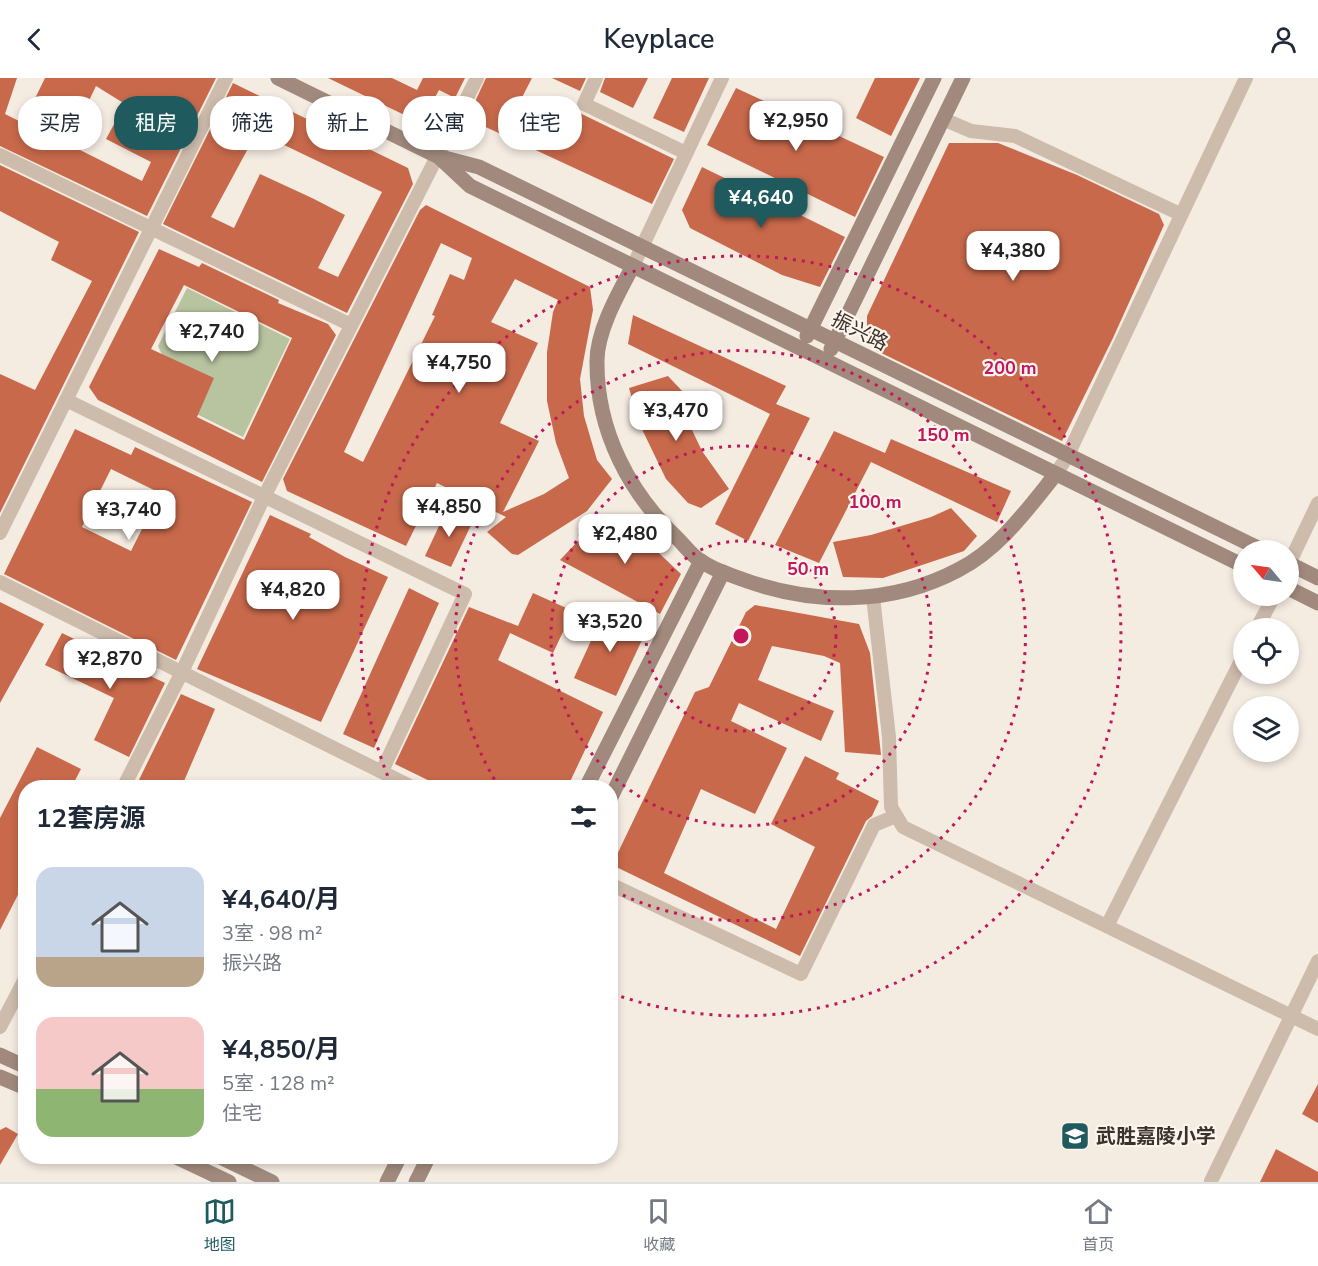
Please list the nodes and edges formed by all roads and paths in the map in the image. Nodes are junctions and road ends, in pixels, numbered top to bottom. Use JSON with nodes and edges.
{"nodes":[{"id":1,"x":226,"y":78,"type":"edge"},
{"id":2,"x":278,"y":78,"type":"edge"},
{"id":3,"x":477,"y":78,"type":"edge"},
{"id":4,"x":596,"y":78,"type":"edge"},
{"id":5,"x":722,"y":78,"type":"edge"},
{"id":6,"x":934,"y":78,"type":"edge"},
{"id":7,"x":963,"y":78,"type":"edge"},
{"id":8,"x":1246,"y":78,"type":"edge"},
{"id":9,"x":943,"y":119,"type":"junction"},
{"id":10,"x":686,"y":153,"type":"junction"},
{"id":11,"x":0,"y":155,"type":"edge"},
{"id":12,"x":437,"y":156,"type":"junction"},
{"id":13,"x":1180,"y":214,"type":"junction"},
{"id":14,"x":151,"y":229,"type":"junction"},
{"id":15,"x":641,"y":248,"type":"junction"},
{"id":16,"x":633,"y":266,"type":"junction"},
{"id":17,"x":351,"y":326,"type":"junction"},
{"id":18,"x":811,"y":330,"type":"junction"},
{"id":19,"x":834,"y":342,"type":"junction"},
{"id":20,"x":800,"y":347,"type":"junction"},
{"id":21,"x":825,"y":360,"type":"junction"},
{"id":22,"x":66,"y":399,"type":"junction"},
{"id":23,"x":1067,"y":457,"type":"junction"},
{"id":24,"x":1054,"y":475,"type":"junction"},
{"id":25,"x":264,"y":497,"type":"junction"},
{"id":26,"x":1318,"y":503,"type":"edge"},
{"id":27,"x":0,"y":533,"type":"edge"},
{"id":28,"x":1241,"y":540,"type":"edge"},
{"id":29,"x":1299,"y":543,"type":"edge"},
{"id":30,"x":700,"y":561,"type":"junction"},
{"id":31,"x":1233,"y":561,"type":"edge"},
{"id":32,"x":1299,"y":569,"type":"edge"},
{"id":33,"x":723,"y":572,"type":"junction"},
{"id":34,"x":1318,"y":578,"type":"edge"},
{"id":35,"x":0,"y":582,"type":"edge"},
{"id":36,"x":1299,"y":594,"type":"edge"},
{"id":37,"x":873,"y":597,"type":"junction"},
{"id":38,"x":1318,"y":603,"type":"edge"},
{"id":39,"x":182,"y":674,"type":"junction"},
{"id":40,"x":1233,"y":677,"type":"edge"},
{"id":41,"x":382,"y":771,"type":"junction"},
{"id":42,"x":127,"y":780,"type":"edge"},
{"id":43,"x":399,"y":780,"type":"edge"},
{"id":44,"x":590,"y":780,"type":"edge"},
{"id":45,"x":618,"y":783,"type":"edge"},
{"id":46,"x":896,"y":816,"type":"junction"},
{"id":47,"x":618,"y":888,"type":"edge"},
{"id":48,"x":1108,"y":924,"type":"junction"},
{"id":49,"x":1318,"y":962,"type":"edge"},
{"id":50,"x":18,"y":992,"type":"edge"},
{"id":51,"x":1291,"y":1015,"type":"junction"},
{"id":52,"x":0,"y":1027,"type":"edge"},
{"id":53,"x":1318,"y":1029,"type":"edge"},
{"id":54,"x":0,"y":1055,"type":"edge"},
{"id":55,"x":18,"y":1063,"type":"edge"},
{"id":56,"x":0,"y":1077,"type":"edge"},
{"id":57,"x":18,"y":1085,"type":"edge"},
{"id":58,"x":191,"y":1164,"type":"edge"},
{"id":59,"x":235,"y":1164,"type":"edge"},
{"id":60,"x":396,"y":1164,"type":"edge"},
{"id":61,"x":425,"y":1164,"type":"edge"},
{"id":62,"x":1210,"y":1181,"type":"edge"},
{"id":63,"x":229,"y":1182,"type":"edge"},
{"id":64,"x":272,"y":1182,"type":"edge"},
{"id":65,"x":387,"y":1182,"type":"edge"},
{"id":66,"x":416,"y":1182,"type":"edge"}],
"edges":[{"from":1,"to":14,"type":"street"},
{"from":2,"to":12,"type":"main road","name":"振兴路"},
{"from":3,"to":12,"type":"street"},
{"from":4,"to":10,"type":"street"},
{"from":5,"to":10,"type":"street"},
{"from":6,"to":18,"type":"main road"},
{"from":7,"to":9,"type":"main road"},
{"from":8,"to":13,"type":"street"},
{"from":9,"to":13,"type":"street"},
{"from":9,"to":19,"type":"main road"},
{"from":10,"to":15,"type":"street"},
{"from":11,"to":14,"type":"street"},
{"from":12,"to":15,"type":"main road","name":"振兴路"},
{"from":12,"to":16,"type":"main road","name":"振兴路"},
{"from":12,"to":17,"type":"street"},
{"from":13,"to":23,"type":"street"},
{"from":14,"to":17,"type":"street"},
{"from":14,"to":22,"type":"street"},
{"from":15,"to":16,"type":"street"},
{"from":15,"to":18,"type":"main road","name":"振兴路"},
{"from":16,"to":20,"type":"main road","name":"振兴路"},
{"from":16,"to":30,"type":"main road"},
{"from":17,"to":25,"type":"street"},
{"from":18,"to":19,"type":"main road","name":"振兴路"},
{"from":18,"to":20,"type":"main road"},
{"from":19,"to":21,"type":"main road"},
{"from":19,"to":23,"type":"main road","name":"振兴路"},
{"from":20,"to":21,"type":"main road","name":"振兴路"},
{"from":21,"to":24,"type":"main road","name":"振兴路"},
{"from":22,"to":25,"type":"street"},
{"from":22,"to":27,"type":"street"},
{"from":23,"to":24,"type":"street"},
{"from":23,"to":28,"type":"main road","name":"振兴路"},
{"from":24,"to":31,"type":"main road","name":"振兴路"},
{"from":24,"to":37,"type":"main road"},
{"from":25,"to":39,"type":"street"},
{"from":25,"to":41,"type":"street"},
{"from":26,"to":29,"type":"street"},
{"from":30,"to":33,"type":"main road"},
{"from":30,"to":44,"type":"main road"},
{"from":32,"to":34,"type":"main road"},
{"from":33,"to":37,"type":"main road"},
{"from":33,"to":45,"type":"main road"},
{"from":35,"to":39,"type":"street"},
{"from":36,"to":38,"type":"main road"},
{"from":37,"to":46,"type":"street"},
{"from":39,"to":41,"type":"street"},
{"from":39,"to":42,"type":"street"},
{"from":40,"to":48,"type":"street"},
{"from":41,"to":43,"type":"street"},
{"from":46,"to":47,"type":"street"},
{"from":46,"to":48,"type":"street"},
{"from":48,"to":51,"type":"street"},
{"from":49,"to":51,"type":"street"},
{"from":50,"to":52,"type":"street"},
{"from":51,"to":53,"type":"street"},
{"from":51,"to":62,"type":"street"},
{"from":54,"to":55,"type":"main road"},
{"from":56,"to":57,"type":"main road"},
{"from":58,"to":63,"type":"main road"},
{"from":59,"to":64,"type":"main road"},
{"from":60,"to":65,"type":"main road"},
{"from":61,"to":66,"type":"main road"}]}
